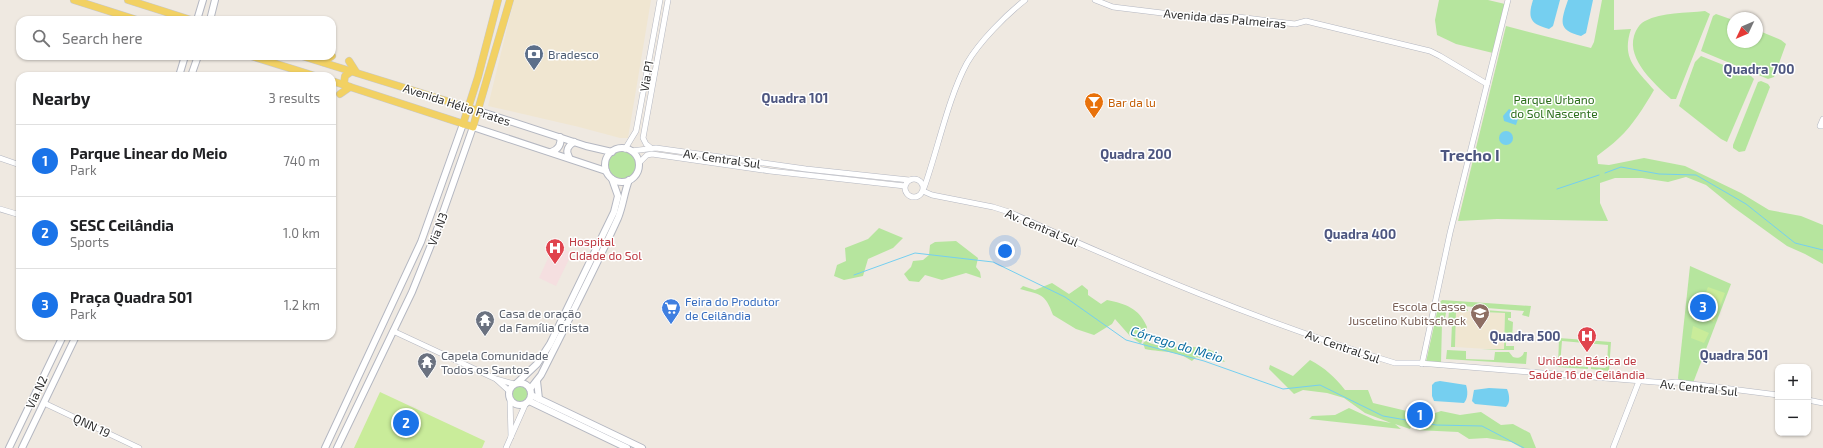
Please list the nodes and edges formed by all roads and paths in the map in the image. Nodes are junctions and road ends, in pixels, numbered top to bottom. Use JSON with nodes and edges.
{"nodes":[{"id":1,"x":74,"y":0,"type":"edge"},
{"id":2,"x":128,"y":0,"type":"edge"},
{"id":3,"x":203,"y":0,"type":"edge"},
{"id":4,"x":215,"y":0,"type":"edge"},
{"id":5,"x":498,"y":0,"type":"edge"},
{"id":6,"x":507,"y":0,"type":"edge"},
{"id":7,"x":510,"y":0,"type":"edge"},
{"id":8,"x":660,"y":0,"type":"edge"},
{"id":9,"x":668,"y":0,"type":"edge"},
{"id":10,"x":1025,"y":0,"type":"edge"},
{"id":11,"x":1095,"y":0,"type":"edge"},
{"id":12,"x":1508,"y":0,"type":"edge"},
{"id":13,"x":124,"y":16,"type":"edge"},
{"id":14,"x":178,"y":16,"type":"edge"},
{"id":15,"x":197,"y":16,"type":"edge"},
{"id":16,"x":211,"y":16,"type":"edge"},
{"id":17,"x":500,"y":39,"type":"junction"},
{"id":18,"x":184,"y":60,"type":"edge"},
{"id":19,"x":197,"y":60,"type":"edge"},
{"id":20,"x":264,"y":60,"type":"edge"},
{"id":21,"x":316,"y":60,"type":"edge"},
{"id":22,"x":326,"y":60,"type":"edge"},
{"id":23,"x":350,"y":61,"type":"dead end"},
{"id":24,"x":323,"y":62,"type":"junction"},
{"id":25,"x":340,"y":68,"type":"junction"},
{"id":26,"x":179,"y":72,"type":"edge"},
{"id":27,"x":192,"y":72,"type":"edge"},
{"id":28,"x":302,"y":72,"type":"edge"},
{"id":29,"x":354,"y":72,"type":"junction"},
{"id":30,"x":336,"y":79,"type":"edge"},
{"id":31,"x":336,"y":83,"type":"edge"},
{"id":32,"x":645,"y":84,"type":"junction"},
{"id":33,"x":1487,"y":84,"type":"junction"},
{"id":34,"x":652,"y":86,"type":"junction"},
{"id":35,"x":349,"y":87,"type":"junction"},
{"id":36,"x":340,"y":94,"type":"dead end"},
{"id":37,"x":642,"y":98,"type":"junction"},
{"id":38,"x":650,"y":99,"type":"junction"},
{"id":39,"x":468,"y":107,"type":"junction"},
{"id":40,"x":479,"y":111,"type":"junction"},
{"id":41,"x":1823,"y":119,"type":"edge"},
{"id":42,"x":463,"y":124,"type":"junction"},
{"id":43,"x":1822,"y":126,"type":"edge"},
{"id":44,"x":474,"y":127,"type":"junction"},
{"id":45,"x":560,"y":137,"type":"junction"},
{"id":46,"x":574,"y":142,"type":"junction"},
{"id":47,"x":651,"y":148,"type":"junction"},
{"id":48,"x":625,"y":149,"type":"junction"},
{"id":49,"x":632,"y":151,"type":"junction"},
{"id":50,"x":551,"y":152,"type":"junction"},
{"id":51,"x":612,"y":152,"type":"junction"},
{"id":52,"x":568,"y":157,"type":"junction"},
{"id":53,"x":0,"y":158,"type":"edge"},
{"id":54,"x":16,"y":163,"type":"edge"},
{"id":55,"x":638,"y":163,"type":"junction"},
{"id":56,"x":606,"y":170,"type":"junction"},
{"id":57,"x":446,"y":174,"type":"junction"},
{"id":58,"x":612,"y":179,"type":"junction"},
{"id":59,"x":629,"y":180,"type":"junction"},
{"id":60,"x":908,"y":180,"type":"junction"},
{"id":61,"x":924,"y":181,"type":"junction"},
{"id":62,"x":905,"y":186,"type":"junction"},
{"id":63,"x":923,"y":191,"type":"junction"},
{"id":64,"x":0,"y":209,"type":"edge"},
{"id":65,"x":16,"y":214,"type":"edge"},
{"id":66,"x":436,"y":235,"type":"junction"},
{"id":67,"x":421,"y":242,"type":"junction"},
{"id":68,"x":412,"y":292,"type":"junction"},
{"id":69,"x":393,"y":330,"type":"junction"},
{"id":70,"x":61,"y":340,"type":"edge"},
{"id":71,"x":64,"y":340,"type":"edge"},
{"id":72,"x":73,"y":342,"type":"joint"},
{"id":73,"x":53,"y":356,"type":"junction"},
{"id":74,"x":366,"y":362,"type":"junction"},
{"id":75,"x":1422,"y":364,"type":"junction"},
{"id":76,"x":496,"y":379,"type":"junction"},
{"id":77,"x":537,"y":381,"type":"junction"},
{"id":78,"x":1639,"y":381,"type":"junction"},
{"id":79,"x":515,"y":384,"type":"junction"},
{"id":80,"x":509,"y":391,"type":"junction"},
{"id":81,"x":1775,"y":395,"type":"edge"},
{"id":82,"x":529,"y":397,"type":"junction"},
{"id":83,"x":510,"y":399,"type":"junction"},
{"id":84,"x":539,"y":399,"type":"junction"},
{"id":85,"x":45,"y":401,"type":"junction"},
{"id":86,"x":1811,"y":401,"type":"edge"},
{"id":87,"x":1823,"y":403,"type":"edge"},
{"id":88,"x":344,"y":434,"type":"junction"},
{"id":89,"x":511,"y":440,"type":"junction"},
{"id":90,"x":328,"y":442,"type":"junction"},
{"id":91,"x":507,"y":447,"type":"edge"},
{"id":92,"x":10,"y":448,"type":"edge"},
{"id":93,"x":22,"y":448,"type":"edge"},
{"id":94,"x":139,"y":448,"type":"edge"},
{"id":95,"x":325,"y":448,"type":"edge"},
{"id":96,"x":334,"y":448,"type":"edge"},
{"id":97,"x":337,"y":448,"type":"edge"},
{"id":98,"x":627,"y":448,"type":"edge"},
{"id":99,"x":642,"y":448,"type":"edge"},
{"id":100,"x":1613,"y":448,"type":"edge"}],
"edges":[{"from":1,"to":13,"type":"main road"},
{"from":2,"to":14,"type":"main road"},
{"from":3,"to":15,"type":"main road"},
{"from":4,"to":16,"type":"main road"},
{"from":5,"to":39,"type":"main road"},
{"from":6,"to":17,"type":"main road"},
{"from":7,"to":17,"type":"main road","name":"Via N3"},
{"from":8,"to":32,"type":"street","name":"Via P1"},
{"from":9,"to":34,"type":"street","name":"Via P1"},
{"from":10,"to":61,"type":"street"},
{"from":11,"to":33,"type":"street","name":"Avenida das Palmeiras"},
{"from":12,"to":33,"type":"street"},
{"from":17,"to":40,"type":"main road","name":"Via N3"},
{"from":18,"to":26,"type":"main road"},
{"from":19,"to":27,"type":"main road"},
{"from":20,"to":28,"type":"main road"},
{"from":21,"to":24,"type":"main road","name":"Avenida Hélio Prates"},
{"from":22,"to":24,"type":"main road"},
{"from":23,"to":29,"type":"main road"},
{"from":24,"to":25,"type":"main road","name":"Avenida Hélio Prates"},
{"from":25,"to":29,"type":"main road","name":"Avenida Hélio Prates"},
{"from":25,"to":30,"type":"main road"},
{"from":29,"to":35,"type":"main road"},
{"from":29,"to":39,"type":"main road","name":"Avenida Hélio Prates"},
{"from":31,"to":35,"type":"main road","name":"Avenida Hélio Prates"},
{"from":32,"to":34,"type":"street"},
{"from":32,"to":37,"type":"street","name":"Via P1"},
{"from":33,"to":75,"type":"street"},
{"from":34,"to":38,"type":"street","name":"Via P1"},
{"from":35,"to":36,"type":"main road"},
{"from":35,"to":42,"type":"main road","name":"Avenida Hélio Prates"},
{"from":37,"to":38,"type":"street"},
{"from":37,"to":48,"type":"street","name":"Via P1"},
{"from":38,"to":47,"type":"street","name":"Via P1"},
{"from":39,"to":40,"type":"main road","name":"Avenida Hélio Prates"},
{"from":39,"to":42,"type":"main road"},
{"from":40,"to":44,"type":"main road","name":"Via N3"},
{"from":40,"to":45,"type":"main road","name":"Avenida Hélio Prates"},
{"from":41,"to":43,"type":"street"},
{"from":42,"to":44,"type":"main road","name":"Avenida Hélio Prates"},
{"from":42,"to":57,"type":"main road"},
{"from":44,"to":50,"type":"main road","name":"Avenida Hélio Prates"},
{"from":44,"to":66,"type":"main road","name":"Via N3"},
{"from":45,"to":46,"type":"main road","name":"Avenida Hélio Prates"},
{"from":45,"to":50,"type":"main road"},
{"from":46,"to":51,"type":"main road","name":"Avenida Hélio Prates"},
{"from":46,"to":52,"type":"main road"},
{"from":47,"to":49,"type":"street","name":"Av. Central Sul"},
{"from":47,"to":60,"type":"street","name":"Av. Central Sul"},
{"from":48,"to":49,"type":"main road"},
{"from":48,"to":51,"type":"main road"},
{"from":49,"to":55,"type":"main road"},
{"from":50,"to":52,"type":"main road","name":"Avenida Hélio Prates"},
{"from":51,"to":56,"type":"main road"},
{"from":52,"to":56,"type":"main road","name":"Avenida Hélio Prates"},
{"from":53,"to":54,"type":"street"},
{"from":55,"to":59,"type":"main road"},
{"from":55,"to":62,"type":"street","name":"Av. Central Sul"},
{"from":56,"to":58,"type":"main road"},
{"from":57,"to":66,"type":"main road"},
{"from":57,"to":67,"type":"main road"},
{"from":58,"to":59,"type":"main road"},
{"from":58,"to":79,"type":"main road"},
{"from":59,"to":77,"type":"main road"},
{"from":60,"to":61,"type":"street","name":"Av. Central Sul"},
{"from":60,"to":62,"type":"street"},
{"from":61,"to":63,"type":"street"},
{"from":62,"to":63,"type":"street","name":"Av. Central Sul"},
{"from":63,"to":75,"type":"street","name":"Av. Central Sul"},
{"from":64,"to":65,"type":"street"},
{"from":66,"to":68,"type":"main road","name":"Via N3"},
{"from":67,"to":68,"type":"main road"},
{"from":67,"to":74,"type":"main road"},
{"from":68,"to":69,"type":"main road","name":"Via N3"},
{"from":69,"to":76,"type":"street"},
{"from":69,"to":88,"type":"main road","name":"Via N3"},
{"from":70,"to":73,"type":"main road","name":"Via N2"},
{"from":71,"to":72,"type":"main road"},
{"from":72,"to":85,"type":"main road"},
{"from":73,"to":85,"type":"main road"},
{"from":73,"to":92,"type":"main road","name":"Via N2"},
{"from":74,"to":88,"type":"main road"},
{"from":74,"to":90,"type":"main road"},
{"from":75,"to":78,"type":"street","name":"Av. Central Sul"},
{"from":76,"to":79,"type":"street"},
{"from":76,"to":80,"type":"street"},
{"from":77,"to":82,"type":"main road"},
{"from":77,"to":84,"type":"main road"},
{"from":78,"to":81,"type":"street","name":"Av. Central Sul"},
{"from":78,"to":100,"type":"street"},
{"from":79,"to":80,"type":"main road"},
{"from":79,"to":82,"type":"main road"},
{"from":80,"to":83,"type":"main road"},
{"from":82,"to":83,"type":"main road"},
{"from":82,"to":84,"type":"main road"},
{"from":82,"to":89,"type":"street"},
{"from":82,"to":98,"type":"main road"},
{"from":83,"to":89,"type":"street"},
{"from":84,"to":99,"type":"main road"},
{"from":85,"to":93,"type":"main road"},
{"from":85,"to":94,"type":"street","name":"QNN 19"},
{"from":86,"to":87,"type":"street"},
{"from":88,"to":97,"type":"main road","name":"Via N3"},
{"from":89,"to":91,"type":"street"},
{"from":90,"to":95,"type":"main road"},
{"from":90,"to":96,"type":"main road"}]}
